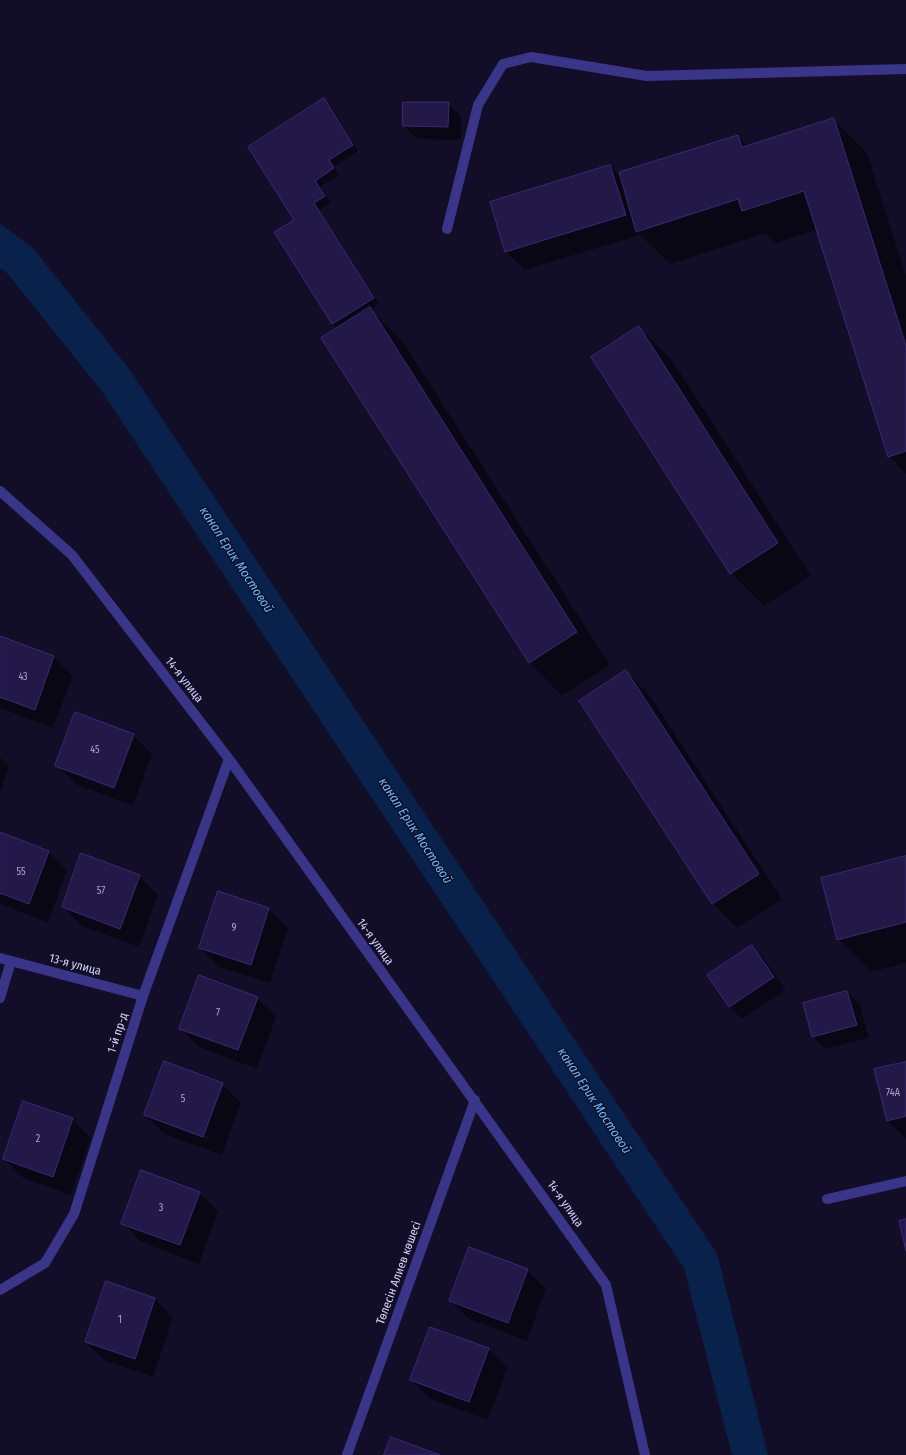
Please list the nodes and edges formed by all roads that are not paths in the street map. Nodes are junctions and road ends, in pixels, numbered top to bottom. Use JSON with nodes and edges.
{"nodes":[{"id":1,"x":906,"y":69,"type":"edge"},
{"id":2,"x":447,"y":229,"type":"dead end"},
{"id":3,"x":0,"y":491,"type":"edge"},
{"id":4,"x":229,"y":759,"type":"junction"},
{"id":5,"x":0,"y":958,"type":"edge"},
{"id":6,"x":11,"y":961,"type":"junction"},
{"id":7,"x":143,"y":996,"type":"junction"},
{"id":8,"x":0,"y":998,"type":"edge"},
{"id":9,"x":475,"y":1100,"type":"junction"},
{"id":10,"x":906,"y":1181,"type":"edge"},
{"id":11,"x":827,"y":1199,"type":"dead end"},
{"id":12,"x":0,"y":1290,"type":"edge"},
{"id":13,"x":346,"y":1455,"type":"edge"},
{"id":14,"x":645,"y":1455,"type":"edge"}],
"edges":[{"from":1,"to":2,"type":"street"},
{"from":3,"to":4,"type":"street","name":"14-я улица"},
{"from":4,"to":7,"type":"street","name":"1-й пр-д"},
{"from":4,"to":9,"type":"street","name":"14-я улица"},
{"from":5,"to":6,"type":"street","name":"13-я улица"},
{"from":6,"to":7,"type":"street","name":"13-я улица"},
{"from":6,"to":8,"type":"street"},
{"from":7,"to":12,"type":"street","name":"1-й пр-д"},
{"from":9,"to":13,"type":"street","name":"Төлесін Алиев көшесі"},
{"from":9,"to":14,"type":"street","name":"14-я улица"},
{"from":10,"to":11,"type":"street"}]}
